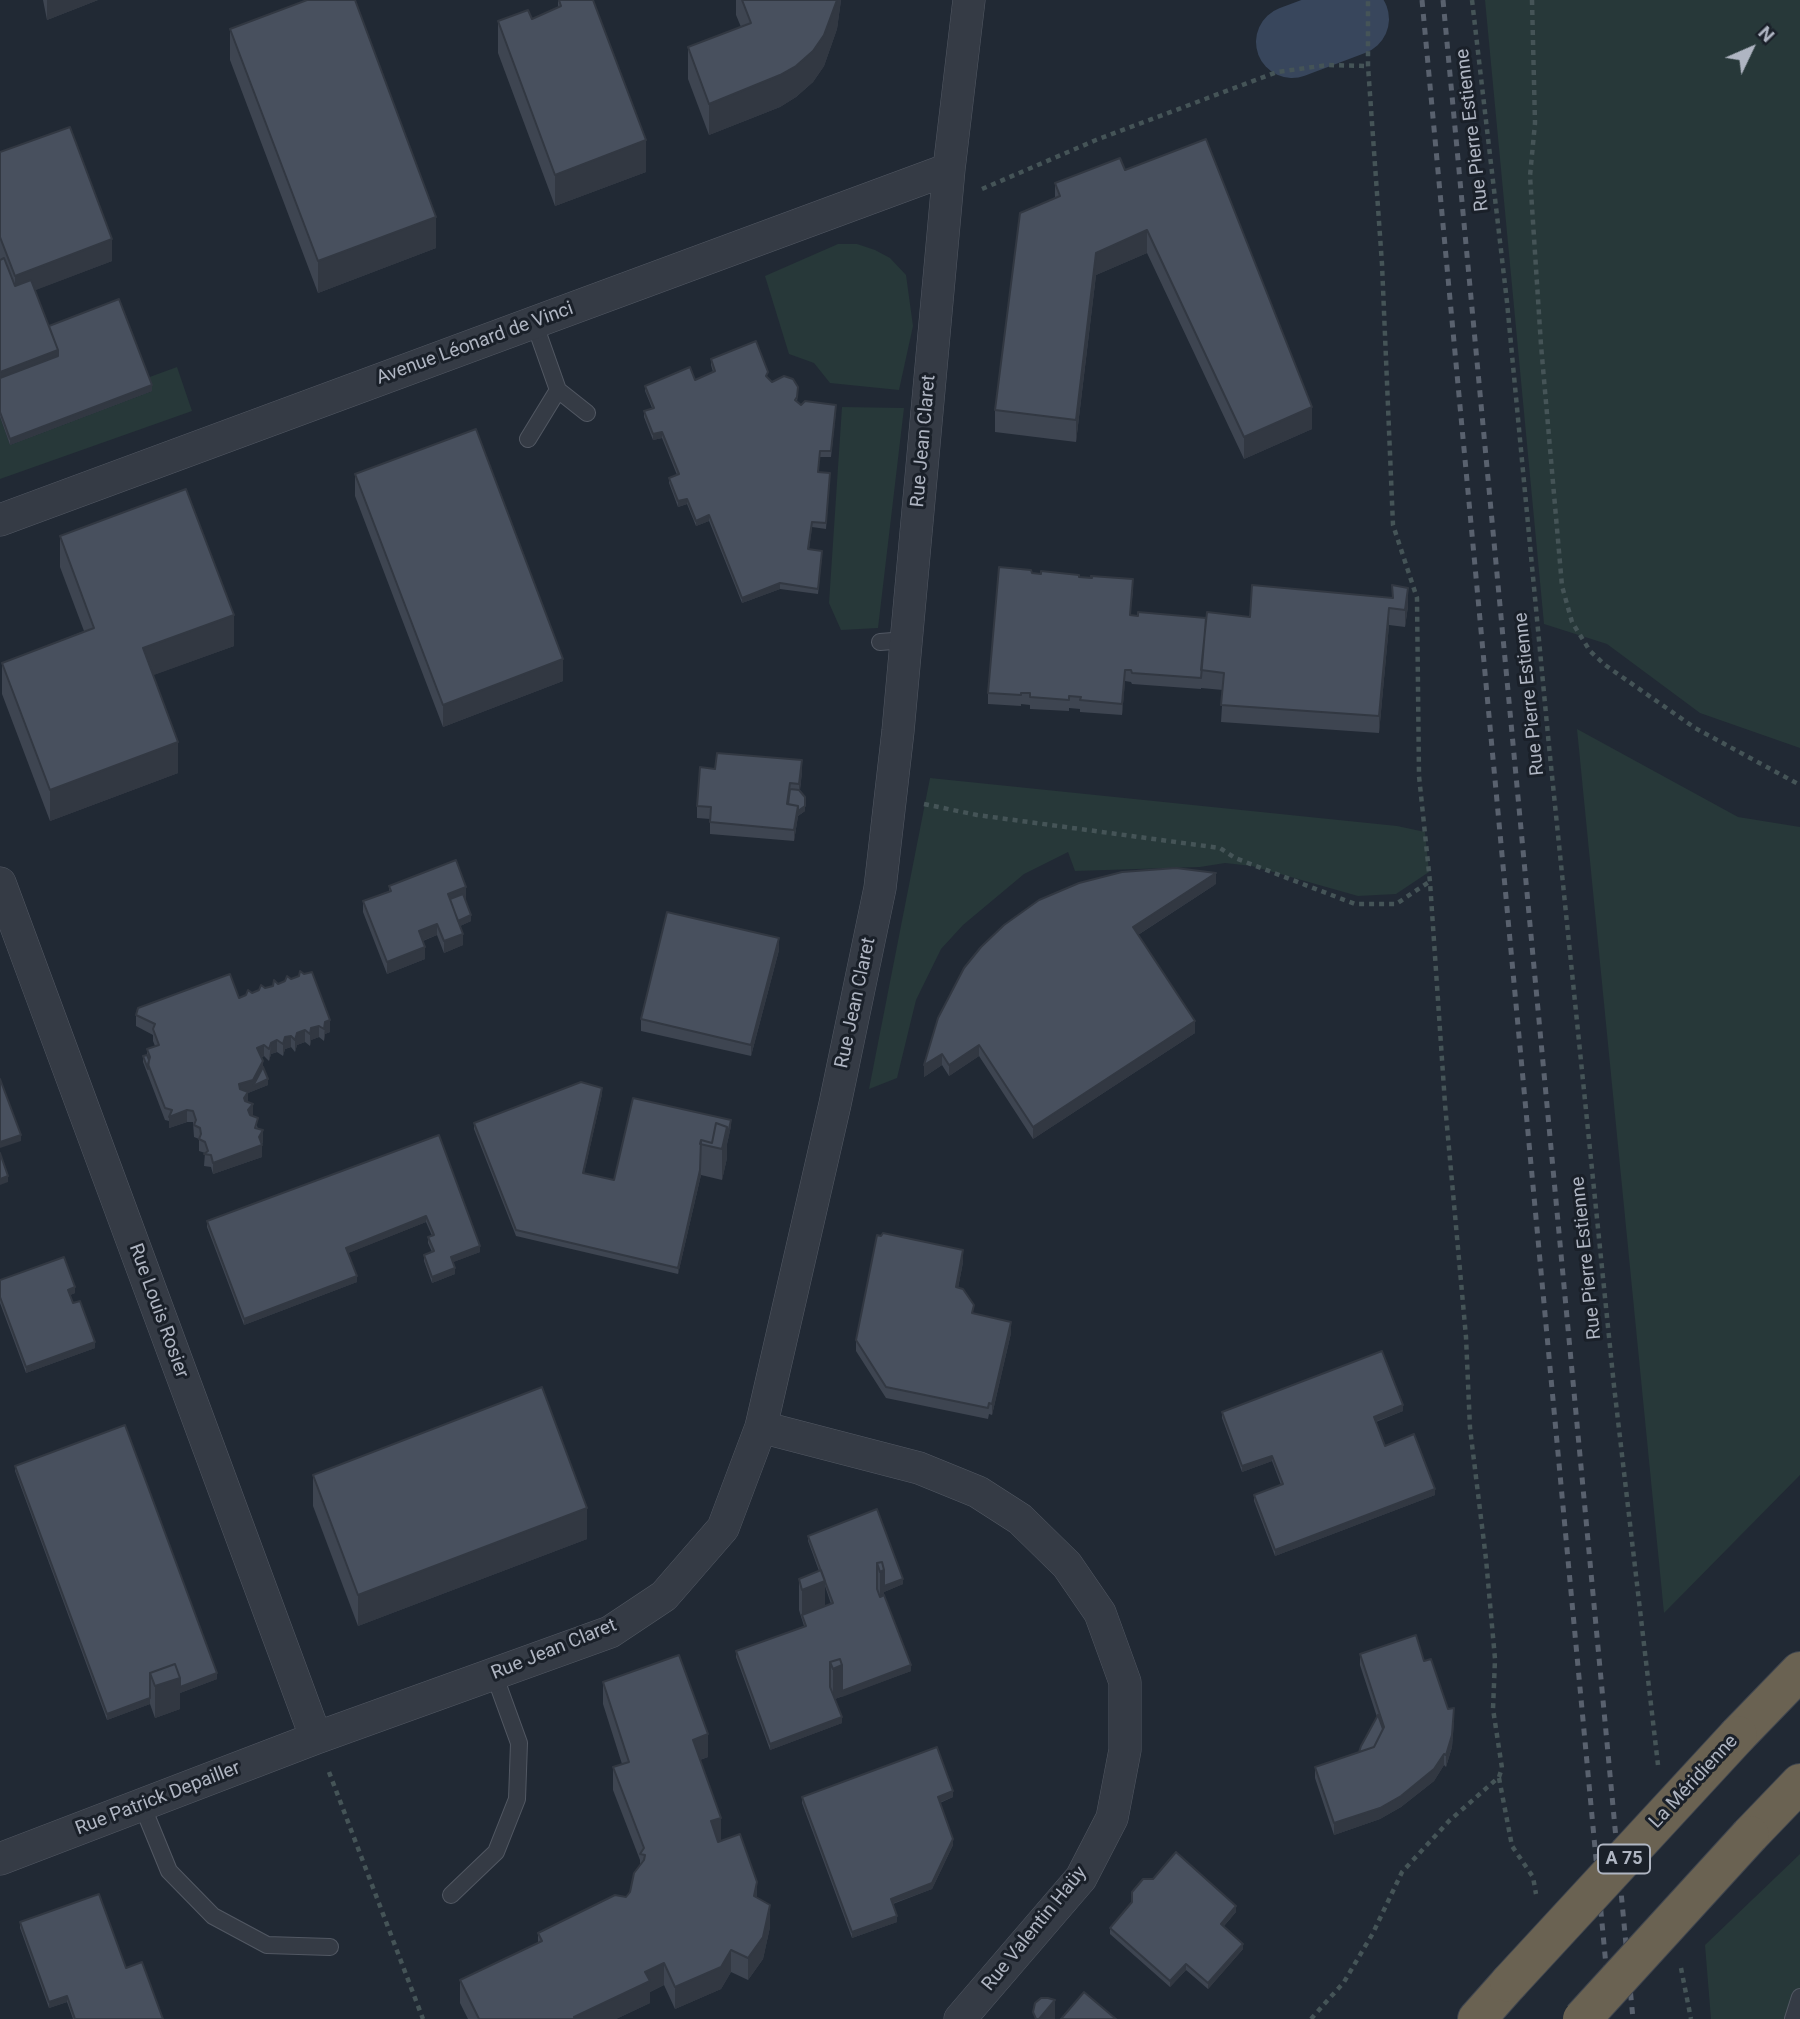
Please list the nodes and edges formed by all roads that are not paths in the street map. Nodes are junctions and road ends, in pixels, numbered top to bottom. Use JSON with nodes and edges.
{"nodes":[{"id":1,"x":970,"y":0,"type":"edge"},
{"id":2,"x":949,"y":169,"type":"junction"},
{"id":3,"x":534,"y":322,"type":"junction"},
{"id":4,"x":558,"y":390,"type":"junction"},
{"id":5,"x":587,"y":413,"type":"dead end"},
{"id":6,"x":528,"y":439,"type":"dead end"},
{"id":7,"x":0,"y":520,"type":"edge"},
{"id":8,"x":0,"y":883,"type":"edge"},
{"id":9,"x":761,"y":1427,"type":"junction"},
{"id":10,"x":1800,"y":1671,"type":"edge"},
{"id":11,"x":495,"y":1674,"type":"junction"},
{"id":12,"x":316,"y":1738,"type":"junction"},
{"id":13,"x":1800,"y":1783,"type":"edge"},
{"id":14,"x":142,"y":1805,"type":"junction"},
{"id":15,"x":0,"y":1859,"type":"edge"},
{"id":16,"x":451,"y":1895,"type":"dead end"},
{"id":17,"x":330,"y":1947,"type":"dead end"},
{"id":18,"x":1800,"y":1997,"type":"edge"},
{"id":19,"x":960,"y":2019,"type":"edge"},
{"id":20,"x":1477,"y":2019,"type":"edge"},
{"id":21,"x":1582,"y":2019,"type":"edge"},
{"id":22,"x":1793,"y":2019,"type":"edge"}],
"edges":[{"from":1,"to":2,"type":"street","name":"Rue Jean Claret"},
{"from":2,"to":3,"type":"street","name":"Avenue Léonard de Vinci"},
{"from":2,"to":9,"type":"street","name":"Rue Jean Claret"},
{"from":3,"to":4,"type":"lane"},
{"from":3,"to":7,"type":"street","name":"Avenue Léonard de Vinci"},
{"from":4,"to":5,"type":"lane"},
{"from":4,"to":6,"type":"lane"},
{"from":8,"to":12,"type":"street","name":"Rue Louis Rosier"},
{"from":9,"to":11,"type":"street","name":"Rue Jean Claret"},
{"from":9,"to":19,"type":"street","name":"Rue Valentin Haüy"},
{"from":10,"to":20,"type":"highway","name":"La Méridienne","number":"A 75","bridge":true},
{"from":11,"to":12,"type":"street","name":"Rue Jean Claret"},
{"from":11,"to":16,"type":"lane"},
{"from":12,"to":14,"type":"street","name":"Rue Patrick Depailler"},
{"from":13,"to":21,"type":"highway","bridge":true},
{"from":14,"to":15,"type":"street","name":"Rue Patrick Depailler"},
{"from":14,"to":17,"type":"lane"},
{"from":18,"to":22,"type":"lane"}]}
